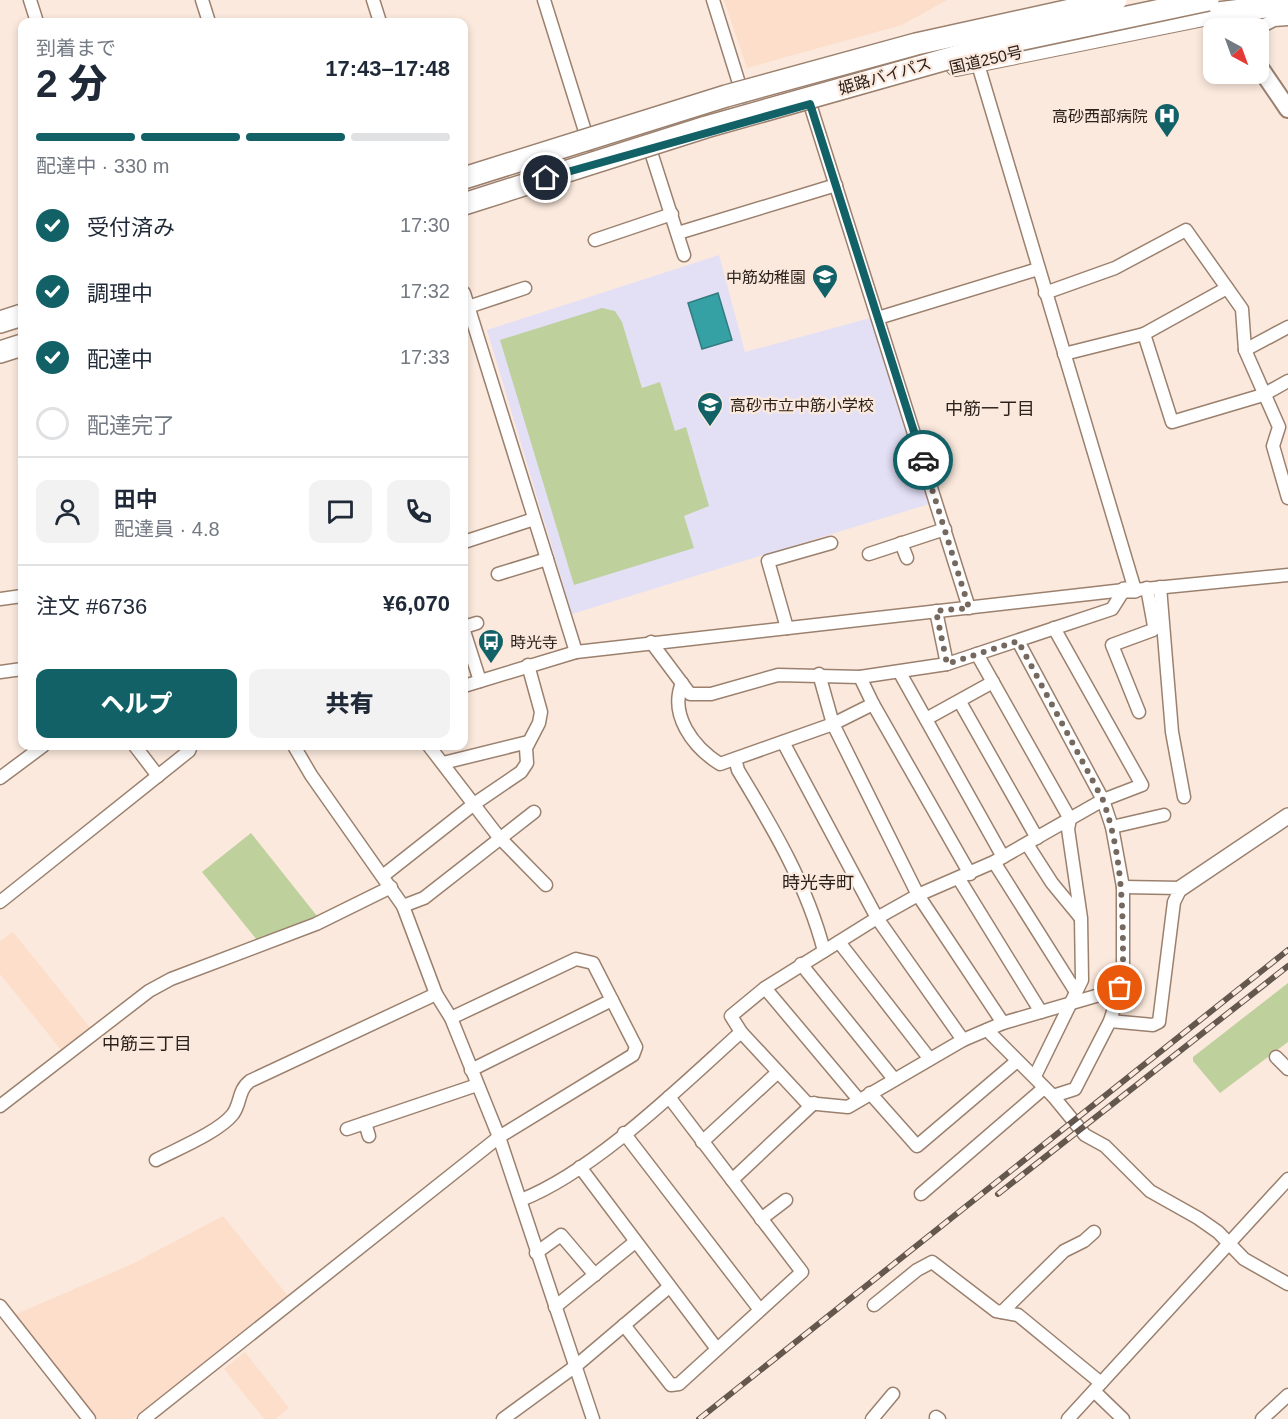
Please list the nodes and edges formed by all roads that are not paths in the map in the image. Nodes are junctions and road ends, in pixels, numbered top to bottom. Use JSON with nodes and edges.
{"nodes":[{"id":1,"x":30,"y":0,"type":"edge"},
{"id":2,"x":202,"y":0,"type":"edge"},
{"id":3,"x":373,"y":0,"type":"edge"},
{"id":4,"x":544,"y":0,"type":"edge"},
{"id":5,"x":713,"y":0,"type":"edge"},
{"id":6,"x":1070,"y":0,"type":"edge"},
{"id":7,"x":1116,"y":0,"type":"edge"},
{"id":8,"x":1216,"y":10,"type":"edge"},
{"id":9,"x":1283,"y":12,"type":"edge"},
{"id":10,"x":36,"y":18,"type":"edge"},
{"id":11,"x":208,"y":18,"type":"edge"},
{"id":12,"x":379,"y":18,"type":"edge"},
{"id":13,"x":1269,"y":21,"type":"edge"},
{"id":14,"x":977,"y":61,"type":"junction"},
{"id":15,"x":1269,"y":81,"type":"edge"},
{"id":16,"x":744,"y":98,"type":"junction"},
{"id":17,"x":810,"y":104,"type":"junction"},
{"id":18,"x":1288,"y":109,"type":"edge"},
{"id":19,"x":589,"y":144,"type":"junction"},
{"id":20,"x":650,"y":149,"type":"junction"},
{"id":21,"x":468,"y":177,"type":"edge"},
{"id":22,"x":468,"y":182,"type":"edge"},
{"id":23,"x":836,"y":185,"type":"junction"},
{"id":24,"x":468,"y":202,"type":"edge"},
{"id":25,"x":468,"y":202,"type":"edge"},
{"id":26,"x":672,"y":214,"type":"junction"},
{"id":27,"x":678,"y":233,"type":"junction"},
{"id":28,"x":595,"y":240,"type":"dead end"},
{"id":29,"x":684,"y":255,"type":"dead end"},
{"id":30,"x":1038,"y":269,"type":"junction"},
{"id":31,"x":525,"y":288,"type":"dead end"},
{"id":32,"x":1227,"y":288,"type":"junction"},
{"id":33,"x":1045,"y":293,"type":"junction"},
{"id":34,"x":468,"y":298,"type":"edge"},
{"id":35,"x":468,"y":308,"type":"edge"},
{"id":36,"x":18,"y":316,"type":"edge"},
{"id":37,"x":878,"y":318,"type":"junction"},
{"id":38,"x":0,"y":322,"type":"edge"},
{"id":39,"x":18,"y":323,"type":"edge"},
{"id":40,"x":1288,"y":327,"type":"edge"},
{"id":41,"x":0,"y":329,"type":"edge"},
{"id":42,"x":1144,"y":334,"type":"junction"},
{"id":43,"x":18,"y":339,"type":"edge"},
{"id":44,"x":0,"y":345,"type":"edge"},
{"id":45,"x":18,"y":346,"type":"edge"},
{"id":46,"x":1245,"y":350,"type":"junction"},
{"id":47,"x":0,"y":352,"type":"edge"},
{"id":48,"x":1064,"y":354,"type":"junction"},
{"id":49,"x":1288,"y":381,"type":"edge"},
{"id":50,"x":1263,"y":394,"type":"junction"},
{"id":51,"x":1288,"y":498,"type":"edge"},
{"id":52,"x":534,"y":519,"type":"junction"},
{"id":53,"x":945,"y":530,"type":"junction"},
{"id":54,"x":831,"y":543,"type":"dead end"},
{"id":55,"x":901,"y":543,"type":"junction"},
{"id":56,"x":468,"y":545,"type":"edge"},
{"id":57,"x":869,"y":554,"type":"dead end"},
{"id":58,"x":907,"y":558,"type":"dead end"},
{"id":59,"x":547,"y":559,"type":"junction"},
{"id":60,"x":498,"y":574,"type":"dead end"},
{"id":61,"x":1288,"y":575,"type":"edge"},
{"id":62,"x":1161,"y":587,"type":"junction"},
{"id":63,"x":1135,"y":589,"type":"junction"},
{"id":64,"x":18,"y":597,"type":"edge"},
{"id":65,"x":0,"y":599,"type":"edge"},
{"id":66,"x":969,"y":608,"type":"junction"},
{"id":67,"x":936,"y":611,"type":"junction"},
{"id":68,"x":477,"y":622,"type":"dead end"},
{"id":69,"x":468,"y":627,"type":"edge"},
{"id":70,"x":787,"y":627,"type":"junction"},
{"id":71,"x":1054,"y":628,"type":"junction"},
{"id":72,"x":1018,"y":641,"type":"junction"},
{"id":73,"x":468,"y":642,"type":"edge"},
{"id":74,"x":651,"y":642,"type":"junction"},
{"id":75,"x":576,"y":652,"type":"junction"},
{"id":76,"x":977,"y":654,"type":"junction"},
{"id":77,"x":947,"y":664,"type":"junction"},
{"id":78,"x":528,"y":665,"type":"junction"},
{"id":79,"x":18,"y":670,"type":"edge"},
{"id":80,"x":0,"y":672,"type":"edge"},
{"id":81,"x":900,"y":673,"type":"junction"},
{"id":82,"x":819,"y":674,"type":"junction"},
{"id":83,"x":860,"y":677,"type":"junction"},
{"id":84,"x":480,"y":681,"type":"junction"},
{"id":85,"x":993,"y":682,"type":"junction"},
{"id":86,"x":682,"y":683,"type":"junction"},
{"id":87,"x":468,"y":685,"type":"edge"},
{"id":88,"x":960,"y":702,"type":"junction"},
{"id":89,"x":873,"y":704,"type":"junction"},
{"id":90,"x":1139,"y":712,"type":"dead end"},
{"id":91,"x":926,"y":719,"type":"junction"},
{"id":92,"x":833,"y":724,"type":"junction"},
{"id":93,"x":528,"y":742,"type":"junction"},
{"id":94,"x":783,"y":742,"type":"junction"},
{"id":95,"x":38,"y":750,"type":"edge"},
{"id":96,"x":138,"y":750,"type":"edge"},
{"id":97,"x":189,"y":750,"type":"edge"},
{"id":98,"x":296,"y":750,"type":"edge"},
{"id":99,"x":432,"y":750,"type":"edge"},
{"id":100,"x":735,"y":759,"type":"junction"},
{"id":101,"x":442,"y":763,"type":"junction"},
{"id":102,"x":158,"y":776,"type":"junction"},
{"id":103,"x":0,"y":778,"type":"edge"},
{"id":104,"x":1184,"y":798,"type":"dead end"},
{"id":105,"x":1103,"y":800,"type":"junction"},
{"id":106,"x":474,"y":804,"type":"junction"},
{"id":107,"x":534,"y":812,"type":"dead end"},
{"id":108,"x":1164,"y":815,"type":"dead end"},
{"id":109,"x":1288,"y":816,"type":"edge"},
{"id":110,"x":1070,"y":819,"type":"junction"},
{"id":111,"x":1112,"y":828,"type":"junction"},
{"id":112,"x":500,"y":838,"type":"junction"},
{"id":113,"x":1032,"y":841,"type":"junction"},
{"id":114,"x":999,"y":860,"type":"junction"},
{"id":115,"x":384,"y":875,"type":"junction"},
{"id":116,"x":965,"y":876,"type":"junction"},
{"id":117,"x":546,"y":885,"type":"dead end"},
{"id":118,"x":391,"y":887,"type":"junction"},
{"id":119,"x":1123,"y":887,"type":"junction"},
{"id":120,"x":1181,"y":888,"type":"junction"},
{"id":121,"x":918,"y":896,"type":"junction"},
{"id":122,"x":0,"y":902,"type":"edge"},
{"id":123,"x":403,"y":906,"type":"junction"},
{"id":124,"x":877,"y":918,"type":"junction"},
{"id":125,"x":1081,"y":918,"type":"junction"},
{"id":126,"x":839,"y":942,"type":"junction"},
{"id":127,"x":824,"y":951,"type":"junction"},
{"id":128,"x":801,"y":964,"type":"junction"},
{"id":129,"x":765,"y":988,"type":"junction"},
{"id":130,"x":1120,"y":988,"type":"junction"},
{"id":131,"x":436,"y":994,"type":"junction"},
{"id":132,"x":1073,"y":998,"type":"junction"},
{"id":133,"x":612,"y":1000,"type":"junction"},
{"id":134,"x":1041,"y":1012,"type":"junction"},
{"id":135,"x":451,"y":1017,"type":"junction"},
{"id":136,"x":1110,"y":1021,"type":"junction"},
{"id":137,"x":1003,"y":1023,"type":"junction"},
{"id":138,"x":987,"y":1030,"type":"junction"},
{"id":139,"x":741,"y":1032,"type":"junction"},
{"id":140,"x":963,"y":1040,"type":"junction"},
{"id":141,"x":1276,"y":1057,"type":"dead end"},
{"id":142,"x":929,"y":1058,"type":"junction"},
{"id":143,"x":1017,"y":1061,"type":"junction"},
{"id":144,"x":1288,"y":1069,"type":"edge"},
{"id":145,"x":471,"y":1070,"type":"junction"},
{"id":146,"x":778,"y":1072,"type":"junction"},
{"id":147,"x":1035,"y":1076,"type":"junction"},
{"id":148,"x":894,"y":1078,"type":"junction"},
{"id":149,"x":477,"y":1085,"type":"junction"},
{"id":150,"x":1049,"y":1092,"type":"junction"},
{"id":151,"x":870,"y":1093,"type":"junction"},
{"id":152,"x":669,"y":1097,"type":"junction"},
{"id":153,"x":859,"y":1100,"type":"junction"},
{"id":154,"x":814,"y":1103,"type":"junction"},
{"id":155,"x":0,"y":1106,"type":"edge"},
{"id":156,"x":365,"y":1123,"type":"junction"},
{"id":157,"x":347,"y":1129,"type":"dead end"},
{"id":158,"x":624,"y":1133,"type":"junction"},
{"id":159,"x":369,"y":1136,"type":"dead end"},
{"id":160,"x":499,"y":1137,"type":"junction"},
{"id":161,"x":702,"y":1142,"type":"junction"},
{"id":162,"x":156,"y":1160,"type":"dead end"},
{"id":163,"x":580,"y":1167,"type":"junction"},
{"id":164,"x":1288,"y":1179,"type":"edge"},
{"id":165,"x":732,"y":1180,"type":"junction"},
{"id":166,"x":921,"y":1194,"type":"dead end"},
{"id":167,"x":521,"y":1200,"type":"junction"},
{"id":168,"x":786,"y":1200,"type":"dead end"},
{"id":169,"x":762,"y":1220,"type":"junction"},
{"id":170,"x":1094,"y":1232,"type":"dead end"},
{"id":171,"x":635,"y":1242,"type":"junction"},
{"id":172,"x":1229,"y":1243,"type":"junction"},
{"id":173,"x":536,"y":1253,"type":"junction"},
{"id":174,"x":595,"y":1275,"type":"junction"},
{"id":175,"x":1288,"y":1284,"type":"edge"},
{"id":176,"x":669,"y":1287,"type":"junction"},
{"id":177,"x":874,"y":1305,"type":"dead end"},
{"id":178,"x":0,"y":1306,"type":"edge"},
{"id":179,"x":555,"y":1307,"type":"junction"},
{"id":180,"x":760,"y":1310,"type":"junction"},
{"id":181,"x":1002,"y":1312,"type":"junction"},
{"id":182,"x":624,"y":1325,"type":"junction"},
{"id":183,"x":717,"y":1349,"type":"junction"},
{"id":184,"x":577,"y":1365,"type":"junction"},
{"id":185,"x":1097,"y":1387,"type":"junction"},
{"id":186,"x":892,"y":1394,"type":"dead end"},
{"id":187,"x":1288,"y":1395,"type":"edge"},
{"id":188,"x":89,"y":1419,"type":"edge"},
{"id":189,"x":144,"y":1419,"type":"edge"},
{"id":190,"x":503,"y":1419,"type":"edge"},
{"id":191,"x":593,"y":1419,"type":"edge"},
{"id":192,"x":872,"y":1419,"type":"edge"},
{"id":193,"x":1068,"y":1419,"type":"edge"},
{"id":194,"x":1123,"y":1419,"type":"edge"},
{"id":195,"x":1262,"y":1419,"type":"edge"}],
"edges":[{"from":1,"to":10,"type":"street"},
{"from":2,"to":11,"type":"street"},
{"from":3,"to":12,"type":"street"},
{"from":4,"to":19,"type":"street"},
{"from":5,"to":16,"type":"street"},
{"from":6,"to":16,"type":"highway","name":"国道250号"},
{"from":7,"to":21,"type":"highway","name":"姫路バイパス","bridge":true},
{"from":8,"to":9,"type":"highway","name":"姫路バイパス"},
{"from":8,"to":14,"type":"highway","name":"国道250号"},
{"from":8,"to":24,"type":"highway","name":"姫路バイパス","bridge":true},
{"from":9,"to":13,"type":"street"},
{"from":14,"to":17,"type":"highway","name":"国道250号"},
{"from":14,"to":30,"type":"street"},
{"from":15,"to":18,"type":"main road"},
{"from":16,"to":19,"type":"highway","name":"国道250号"},
{"from":17,"to":20,"type":"highway","name":"国道250号"},
{"from":17,"to":23,"type":"street"},
{"from":19,"to":22,"type":"highway","name":"国道250号"},
{"from":20,"to":25,"type":"highway","name":"国道250号"},
{"from":20,"to":26,"type":"street"},
{"from":23,"to":27,"type":"street"},
{"from":23,"to":37,"type":"street"},
{"from":26,"to":27,"type":"street"},
{"from":26,"to":28,"type":"street"},
{"from":27,"to":29,"type":"street"},
{"from":30,"to":33,"type":"street"},
{"from":30,"to":37,"type":"street"},
{"from":31,"to":34,"type":"street"},
{"from":32,"to":33,"type":"street"},
{"from":32,"to":42,"type":"street"},
{"from":32,"to":46,"type":"street"},
{"from":33,"to":48,"type":"street"},
{"from":35,"to":52,"type":"street"},
{"from":36,"to":38,"type":"highway"},
{"from":37,"to":53,"type":"street"},
{"from":39,"to":41,"type":"highway"},
{"from":40,"to":46,"type":"street"},
{"from":42,"to":48,"type":"street"},
{"from":42,"to":50,"type":"street"},
{"from":43,"to":44,"type":"highway"},
{"from":45,"to":47,"type":"highway"},
{"from":46,"to":50,"type":"street"},
{"from":48,"to":63,"type":"street"},
{"from":49,"to":50,"type":"street"},
{"from":50,"to":51,"type":"street"},
{"from":52,"to":56,"type":"street"},
{"from":52,"to":59,"type":"street"},
{"from":53,"to":55,"type":"street"},
{"from":53,"to":66,"type":"street"},
{"from":54,"to":70,"type":"street"},
{"from":55,"to":57,"type":"street"},
{"from":55,"to":58,"type":"street"},
{"from":59,"to":60,"type":"street"},
{"from":59,"to":75,"type":"street"},
{"from":61,"to":62,"type":"street"},
{"from":62,"to":63,"type":"street"},
{"from":62,"to":104,"type":"street"},
{"from":63,"to":66,"type":"street"},
{"from":63,"to":71,"type":"street"},
{"from":63,"to":90,"type":"street"},
{"from":64,"to":65,"type":"street"},
{"from":66,"to":67,"type":"street"},
{"from":67,"to":70,"type":"street"},
{"from":67,"to":77,"type":"street"},
{"from":68,"to":69,"type":"street"},
{"from":70,"to":74,"type":"street"},
{"from":71,"to":72,"type":"street"},
{"from":71,"to":105,"type":"street"},
{"from":72,"to":76,"type":"street"},
{"from":72,"to":105,"type":"street"},
{"from":73,"to":84,"type":"street"},
{"from":74,"to":75,"type":"street"},
{"from":74,"to":86,"type":"street"},
{"from":75,"to":78,"type":"street"},
{"from":76,"to":77,"type":"street"},
{"from":76,"to":85,"type":"street"},
{"from":77,"to":81,"type":"street"},
{"from":78,"to":84,"type":"street"},
{"from":78,"to":93,"type":"street"},
{"from":79,"to":80,"type":"street"},
{"from":81,"to":83,"type":"street"},
{"from":81,"to":91,"type":"street"},
{"from":82,"to":83,"type":"street"},
{"from":82,"to":86,"type":"street"},
{"from":82,"to":92,"type":"street"},
{"from":83,"to":89,"type":"street"},
{"from":84,"to":87,"type":"street"},
{"from":85,"to":88,"type":"street"},
{"from":85,"to":110,"type":"street"},
{"from":86,"to":100,"type":"street"},
{"from":88,"to":91,"type":"street"},
{"from":88,"to":113,"type":"street"},
{"from":89,"to":92,"type":"street"},
{"from":89,"to":116,"type":"street"},
{"from":91,"to":114,"type":"street"},
{"from":92,"to":94,"type":"street"},
{"from":92,"to":121,"type":"street"},
{"from":93,"to":101,"type":"street"},
{"from":93,"to":106,"type":"street"},
{"from":94,"to":100,"type":"street"},
{"from":94,"to":124,"type":"street"},
{"from":95,"to":103,"type":"street"},
{"from":96,"to":102,"type":"street"},
{"from":97,"to":102,"type":"street"},
{"from":98,"to":115,"type":"street"},
{"from":99,"to":101,"type":"street"},
{"from":100,"to":127,"type":"street"},
{"from":101,"to":106,"type":"street"},
{"from":102,"to":122,"type":"street"},
{"from":105,"to":110,"type":"street"},
{"from":105,"to":111,"type":"street"},
{"from":106,"to":112,"type":"street"},
{"from":106,"to":115,"type":"street"},
{"from":107,"to":112,"type":"street"},
{"from":108,"to":111,"type":"street"},
{"from":109,"to":120,"type":"street"},
{"from":110,"to":113,"type":"street"},
{"from":110,"to":125,"type":"street"},
{"from":111,"to":119,"type":"street"},
{"from":112,"to":117,"type":"street"},
{"from":112,"to":123,"type":"street"},
{"from":113,"to":114,"type":"street"},
{"from":113,"to":125,"type":"street"},
{"from":114,"to":116,"type":"street"},
{"from":114,"to":132,"type":"street"},
{"from":115,"to":118,"type":"street"},
{"from":116,"to":121,"type":"street"},
{"from":116,"to":134,"type":"street"},
{"from":118,"to":123,"type":"street"},
{"from":118,"to":155,"type":"street"},
{"from":119,"to":120,"type":"street"},
{"from":119,"to":130,"type":"street"},
{"from":120,"to":136,"type":"street"},
{"from":121,"to":124,"type":"street"},
{"from":121,"to":137,"type":"street"},
{"from":123,"to":131,"type":"street"},
{"from":124,"to":126,"type":"street"},
{"from":124,"to":140,"type":"street"},
{"from":125,"to":132,"type":"street"},
{"from":126,"to":127,"type":"street"},
{"from":126,"to":142,"type":"street"},
{"from":127,"to":128,"type":"street"},
{"from":128,"to":129,"type":"street"},
{"from":128,"to":148,"type":"street"},
{"from":129,"to":139,"type":"street"},
{"from":129,"to":153,"type":"street"},
{"from":130,"to":132,"type":"street"},
{"from":130,"to":136,"type":"street"},
{"from":131,"to":135,"type":"street"},
{"from":131,"to":162,"type":"street"},
{"from":132,"to":134,"type":"street"},
{"from":132,"to":147,"type":"street"},
{"from":133,"to":135,"type":"street"},
{"from":133,"to":145,"type":"street"},
{"from":133,"to":160,"type":"street"},
{"from":134,"to":137,"type":"street"},
{"from":135,"to":145,"type":"street"},
{"from":136,"to":150,"type":"street"},
{"from":137,"to":138,"type":"street"},
{"from":138,"to":140,"type":"street"},
{"from":138,"to":143,"type":"street"},
{"from":139,"to":146,"type":"street"},
{"from":139,"to":152,"type":"street"},
{"from":140,"to":142,"type":"street"},
{"from":141,"to":144,"type":"street"},
{"from":142,"to":148,"type":"street"},
{"from":143,"to":147,"type":"street"},
{"from":143,"to":151,"type":"street"},
{"from":145,"to":149,"type":"street"},
{"from":146,"to":154,"type":"street"},
{"from":146,"to":161,"type":"street"},
{"from":147,"to":150,"type":"street"},
{"from":148,"to":151,"type":"street"},
{"from":149,"to":156,"type":"street"},
{"from":149,"to":160,"type":"street"},
{"from":150,"to":166,"type":"street"},
{"from":150,"to":172,"type":"street"},
{"from":151,"to":153,"type":"street"},
{"from":152,"to":158,"type":"street"},
{"from":152,"to":161,"type":"street"},
{"from":153,"to":154,"type":"street"},
{"from":154,"to":165,"type":"street"},
{"from":156,"to":157,"type":"street"},
{"from":156,"to":159,"type":"street"},
{"from":158,"to":163,"type":"street"},
{"from":158,"to":180,"type":"street"},
{"from":160,"to":167,"type":"street"},
{"from":160,"to":189,"type":"street"},
{"from":161,"to":165,"type":"street"},
{"from":163,"to":167,"type":"street"},
{"from":163,"to":171,"type":"street"},
{"from":164,"to":172,"type":"street"},
{"from":165,"to":169,"type":"street"},
{"from":167,"to":173,"type":"street"},
{"from":168,"to":169,"type":"street"},
{"from":169,"to":180,"type":"street"},
{"from":170,"to":181,"type":"street"},
{"from":171,"to":174,"type":"street"},
{"from":171,"to":176,"type":"street"},
{"from":172,"to":175,"type":"street"},
{"from":172,"to":185,"type":"street"},
{"from":173,"to":174,"type":"street"},
{"from":173,"to":179,"type":"street"},
{"from":174,"to":179,"type":"street"},
{"from":176,"to":182,"type":"street"},
{"from":176,"to":183,"type":"street"},
{"from":177,"to":181,"type":"street"},
{"from":178,"to":188,"type":"street"},
{"from":179,"to":184,"type":"street"},
{"from":180,"to":183,"type":"street"},
{"from":181,"to":185,"type":"street"},
{"from":182,"to":183,"type":"street"},
{"from":182,"to":184,"type":"street"},
{"from":184,"to":190,"type":"street"},
{"from":184,"to":191,"type":"street"},
{"from":185,"to":193,"type":"street"},
{"from":185,"to":194,"type":"street"},
{"from":186,"to":192,"type":"street"},
{"from":187,"to":195,"type":"street"}]}
